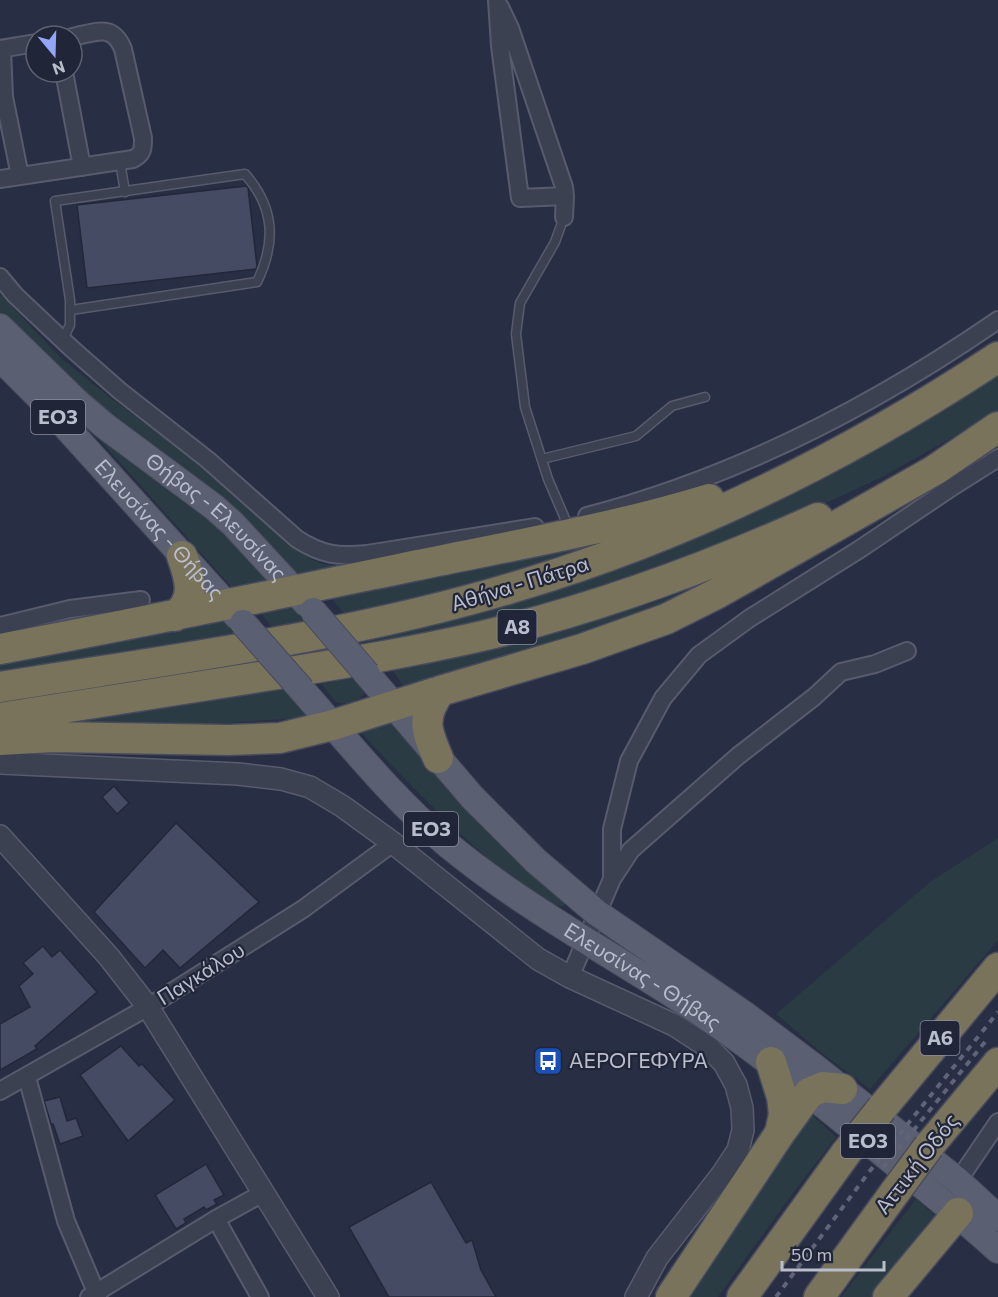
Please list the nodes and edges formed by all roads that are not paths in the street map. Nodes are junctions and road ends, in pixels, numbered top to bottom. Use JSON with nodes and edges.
{"nodes":[{"id":1,"x":497,"y":0,"type":"edge"},
{"id":2,"x":84,"y":35,"type":"edge"},
{"id":3,"x":24,"y":45,"type":"edge"},
{"id":4,"x":1,"y":49,"type":"edge"},
{"id":5,"x":66,"y":84,"type":"edge"},
{"id":6,"x":3,"y":104,"type":"edge"},
{"id":7,"x":120,"y":162,"type":"junction"},
{"id":8,"x":82,"y":168,"type":"junction"},
{"id":9,"x":20,"y":176,"type":"junction"},
{"id":10,"x":0,"y":179,"type":"edge"},
{"id":11,"x":125,"y":192,"type":"junction"},
{"id":12,"x":565,"y":196,"type":"junction"},
{"id":13,"x":564,"y":217,"type":"joint"},
{"id":14,"x":0,"y":277,"type":"edge"},
{"id":15,"x":71,"y":310,"type":"junction"},
{"id":16,"x":998,"y":320,"type":"edge"},
{"id":17,"x":0,"y":327,"type":"edge"},
{"id":18,"x":63,"y":339,"type":"junction"},
{"id":19,"x":998,"y":357,"type":"edge"},
{"id":20,"x":0,"y":358,"type":"edge"},
{"id":21,"x":705,"y":397,"type":"dead end"},
{"id":22,"x":998,"y":425,"type":"edge"},
{"id":23,"x":998,"y":458,"type":"edge"},
{"id":24,"x":542,"y":459,"type":"junction"},
{"id":25,"x":815,"y":465,"type":"junction"},
{"id":26,"x":566,"y":521,"type":"junction"},
{"id":27,"x":182,"y":556,"type":"junction"},
{"id":28,"x":141,"y":600,"type":"dead end"},
{"id":29,"x":304,"y":600,"type":"junction"},
{"id":30,"x":236,"y":614,"type":"junction"},
{"id":31,"x":175,"y":616,"type":"junction"},
{"id":32,"x":0,"y":626,"type":"edge"},
{"id":33,"x":0,"y":649,"type":"edge"},
{"id":34,"x":908,"y":651,"type":"dead end"},
{"id":35,"x":367,"y":674,"type":"joint"},
{"id":36,"x":0,"y":687,"type":"edge"},
{"id":37,"x":440,"y":691,"type":"junction"},
{"id":38,"x":394,"y":706,"type":"junction"},
{"id":39,"x":0,"y":718,"type":"edge"},
{"id":40,"x":333,"y":725,"type":"junction"},
{"id":41,"x":0,"y":740,"type":"edge"},
{"id":42,"x":438,"y":758,"type":"junction"},
{"id":43,"x":0,"y":763,"type":"edge"},
{"id":44,"x":0,"y":836,"type":"edge"},
{"id":45,"x":393,"y":843,"type":"junction"},
{"id":46,"x":612,"y":879,"type":"junction"},
{"id":47,"x":597,"y":913,"type":"junction"},
{"id":48,"x":585,"y":940,"type":"junction"},
{"id":49,"x":998,"y":968,"type":"edge"},
{"id":50,"x":570,"y":976,"type":"junction"},
{"id":51,"x":148,"y":1006,"type":"junction"},
{"id":52,"x":771,"y":1062,"type":"junction"},
{"id":53,"x":998,"y":1063,"type":"edge"},
{"id":54,"x":27,"y":1077,"type":"junction"},
{"id":55,"x":842,"y":1089,"type":"junction"},
{"id":56,"x":0,"y":1091,"type":"edge"},
{"id":57,"x":809,"y":1093,"type":"junction"},
{"id":58,"x":998,"y":1122,"type":"edge"},
{"id":59,"x":780,"y":1133,"type":"junction"},
{"id":60,"x":958,"y":1181,"type":"junction"},
{"id":61,"x":263,"y":1193,"type":"junction"},
{"id":62,"x":958,"y":1213,"type":"junction"},
{"id":63,"x":998,"y":1218,"type":"edge"},
{"id":64,"x":216,"y":1219,"type":"junction"},
{"id":65,"x":998,"y":1250,"type":"edge"},
{"id":66,"x":94,"y":1296,"type":"edge"},
{"id":67,"x":260,"y":1297,"type":"edge"},
{"id":68,"x":328,"y":1297,"type":"edge"},
{"id":69,"x":636,"y":1297,"type":"edge"},
{"id":70,"x":671,"y":1297,"type":"edge"},
{"id":71,"x":742,"y":1297,"type":"edge"},
{"id":72,"x":819,"y":1297,"type":"edge"},
{"id":73,"x":888,"y":1297,"type":"edge"}],
"edges":[{"from":1,"to":12,"type":"street"},
{"from":1,"to":12,"type":"street"},
{"from":2,"to":7,"type":"street"},
{"from":3,"to":4,"type":"street"},
{"from":4,"to":6,"type":"street"},
{"from":5,"to":8,"type":"street"},
{"from":6,"to":9,"type":"street"},
{"from":7,"to":8,"type":"street"},
{"from":7,"to":11,"type":"lane"},
{"from":8,"to":9,"type":"street"},
{"from":9,"to":10,"type":"street"},
{"from":11,"to":15,"type":"lane"},
{"from":11,"to":15,"type":"lane"},
{"from":12,"to":13,"type":"street"},
{"from":13,"to":24,"type":"lane"},
{"from":14,"to":18,"type":"street"},
{"from":15,"to":18,"type":"lane"},
{"from":16,"to":26,"type":"street"},
{"from":17,"to":29,"type":"main road","name":"Θήβας - Ελευσίνας","number":"ΕΟ3"},
{"from":18,"to":26,"type":"street"},
{"from":19,"to":25,"type":"highway","name":"Αθήνα - Πάτρα","number":"Α8"},
{"from":20,"to":27,"type":"main road","name":"Ελευσίνας - Θήβας","number":"ΕΟ3"},
{"from":21,"to":24,"type":"lane"},
{"from":22,"to":37,"type":"highway"},
{"from":22,"to":39,"type":"highway","name":"Αθήνα - Πάτρα","number":"Α8"},
{"from":23,"to":46,"type":"street"},
{"from":24,"to":26,"type":"lane"},
{"from":25,"to":29,"type":"highway"},
{"from":25,"to":36,"type":"highway","name":"Αθήνα - Πάτρα","number":"Α8"},
{"from":27,"to":30,"type":"main road","name":"Ελευσίνας - Θήβας","number":"ΕΟ3"},
{"from":27,"to":31,"type":"highway"},
{"from":28,"to":32,"type":"street"},
{"from":29,"to":30,"type":"highway"},
{"from":29,"to":35,"type":"main road","name":"Θήβας - Ελευσίνας","number":"ΕΟ3","bridge":true},
{"from":30,"to":31,"type":"highway"},
{"from":30,"to":40,"type":"main road","name":"Ελευσίνας - Θήβας","number":"ΕΟ3","bridge":true},
{"from":31,"to":33,"type":"highway"},
{"from":34,"to":46,"type":"street"},
{"from":35,"to":38,"type":"main road","name":"Ελευσίνας - Θήβας","number":"ΕΟ3"},
{"from":37,"to":38,"type":"highway"},
{"from":37,"to":42,"type":"highway"},
{"from":38,"to":40,"type":"highway"},
{"from":38,"to":42,"type":"main road","name":"Ελευσίνας - Θήβας","number":"ΕΟ3"},
{"from":40,"to":41,"type":"highway"},
{"from":40,"to":48,"type":"main road","name":"Ελευσίνας - Θήβας","number":"ΕΟ3"},
{"from":42,"to":47,"type":"main road","name":"Ελευσίνας - Θήβας","number":"ΕΟ3"},
{"from":43,"to":45,"type":"street"},
{"from":44,"to":51,"type":"street"},
{"from":45,"to":50,"type":"street"},
{"from":45,"to":51,"type":"street","name":"Παγκάλου"},
{"from":46,"to":47,"type":"street"},
{"from":47,"to":48,"type":"street"},
{"from":47,"to":55,"type":"main road","name":"Ελευσίνας - Θήβας","number":"ΕΟ3"},
{"from":48,"to":50,"type":"street"},
{"from":48,"to":52,"type":"main road","name":"Ελευσίνας - Θήβας","number":"ΕΟ3"},
{"from":49,"to":71,"type":"highway","number":"Α6","bridge":true},
{"from":50,"to":69,"type":"street"},
{"from":51,"to":54,"type":"street","name":"Παγκάλου"},
{"from":51,"to":61,"type":"street"},
{"from":52,"to":57,"type":"main road","name":"Ελευσίνας - Θήβας","number":"ΕΟ3"},
{"from":52,"to":59,"type":"highway"},
{"from":53,"to":72,"type":"highway","name":"Αττική Οδός","bridge":true},
{"from":54,"to":56,"type":"street","name":"Παγκάλου"},
{"from":54,"to":66,"type":"street"},
{"from":55,"to":57,"type":"highway"},
{"from":55,"to":60,"type":"main road","name":"Ελευσίνας - Θήβας","number":"ΕΟ3"},
{"from":57,"to":59,"type":"highway"},
{"from":57,"to":62,"type":"main road","name":"Ελευσίνας - Θήβας","number":"ΕΟ3"},
{"from":58,"to":60,"type":"street"},
{"from":59,"to":70,"type":"highway"},
{"from":60,"to":62,"type":"main road"},
{"from":60,"to":63,"type":"main road","name":"Ελευσίνας - Θήβας","number":"ΕΟ3"},
{"from":61,"to":64,"type":"street"},
{"from":61,"to":68,"type":"street"},
{"from":62,"to":65,"type":"main road","name":"Ελευσίνας - Θήβας","number":"ΕΟ3"},
{"from":62,"to":73,"type":"highway"},
{"from":64,"to":66,"type":"street"},
{"from":64,"to":67,"type":"street"}]}
